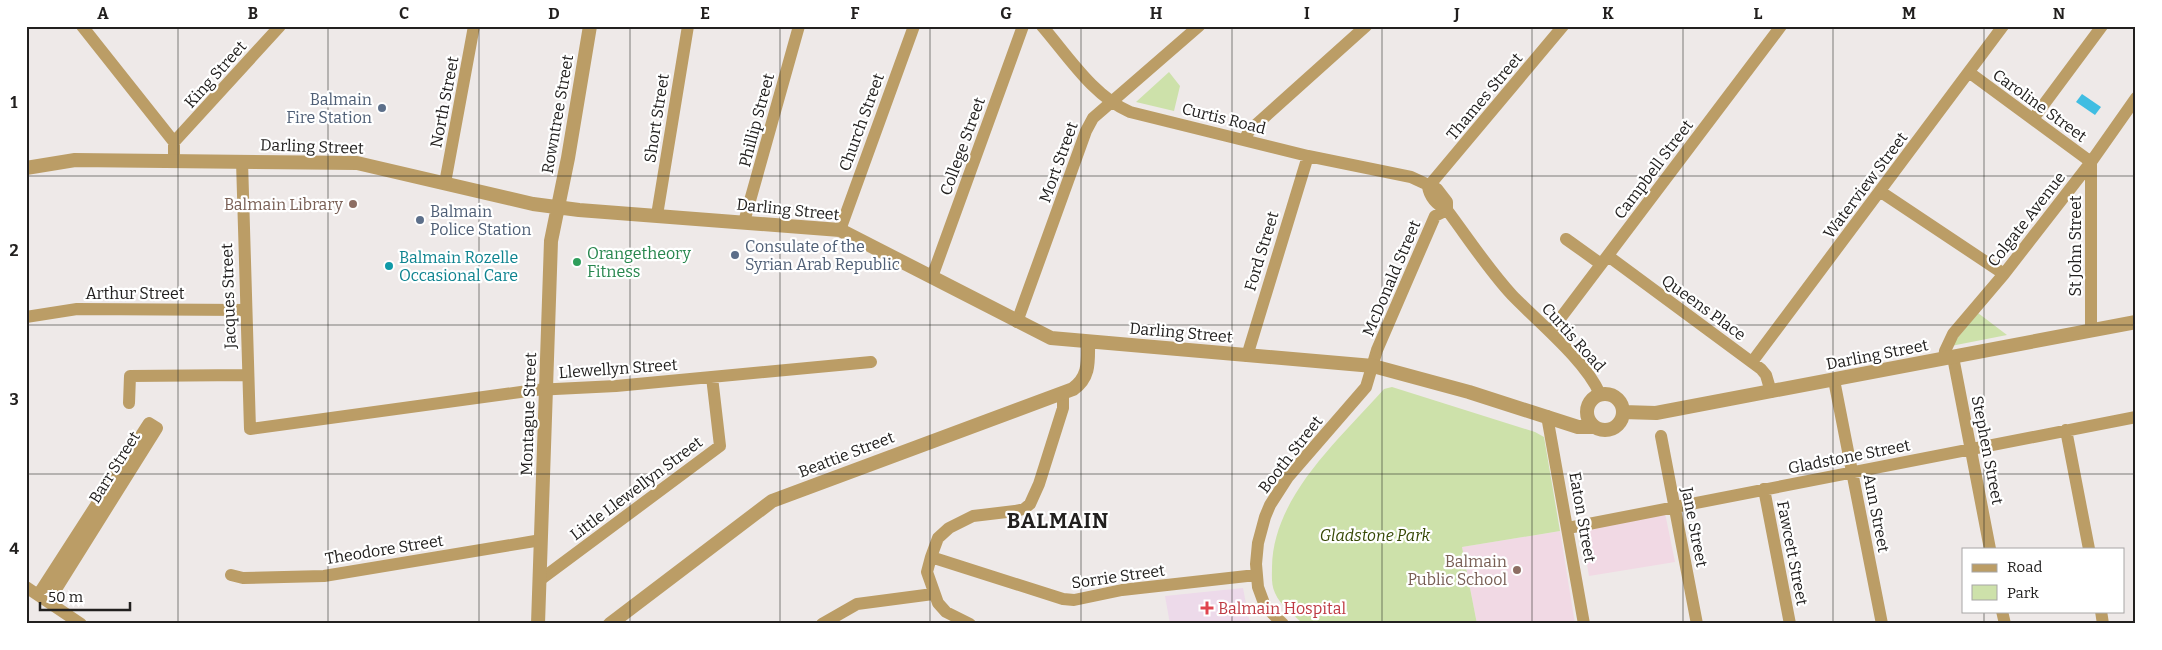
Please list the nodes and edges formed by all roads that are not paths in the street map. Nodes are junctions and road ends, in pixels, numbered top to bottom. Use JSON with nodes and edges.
{"nodes":[{"id":1,"x":82,"y":26,"type":"edge"},
{"id":2,"x":280,"y":26,"type":"edge"},
{"id":3,"x":474,"y":26,"type":"edge"},
{"id":4,"x":590,"y":26,"type":"edge"},
{"id":5,"x":688,"y":26,"type":"edge"},
{"id":6,"x":799,"y":26,"type":"edge"},
{"id":7,"x":914,"y":26,"type":"edge"},
{"id":8,"x":1023,"y":26,"type":"edge"},
{"id":9,"x":1042,"y":26,"type":"edge"},
{"id":10,"x":1199,"y":26,"type":"edge"},
{"id":11,"x":1366,"y":26,"type":"edge"},
{"id":12,"x":1564,"y":26,"type":"edge"},
{"id":13,"x":1781,"y":26,"type":"edge"},
{"id":14,"x":2003,"y":26,"type":"edge"},
{"id":15,"x":2102,"y":26,"type":"edge"},
{"id":16,"x":1970,"y":73,"type":"junction"},
{"id":17,"x":2136,"y":98,"type":"edge"},
{"id":18,"x":1110,"y":102,"type":"junction"},
{"id":19,"x":2032,"y":119,"type":"junction"},
{"id":20,"x":1245,"y":139,"type":"junction"},
{"id":21,"x":174,"y":142,"type":"junction"},
{"id":22,"x":1308,"y":156,"type":"junction"},
{"id":23,"x":174,"y":161,"type":"junction"},
{"id":24,"x":242,"y":161,"type":"junction"},
{"id":25,"x":2091,"y":162,"type":"junction"},
{"id":26,"x":26,"y":168,"type":"edge"},
{"id":27,"x":445,"y":183,"type":"junction"},
{"id":28,"x":1428,"y":187,"type":"junction"},
{"id":29,"x":1881,"y":192,"type":"junction"},
{"id":30,"x":558,"y":207,"type":"junction"},
{"id":31,"x":1447,"y":210,"type":"junction"},
{"id":32,"x":657,"y":215,"type":"junction"},
{"id":33,"x":744,"y":222,"type":"junction"},
{"id":34,"x":840,"y":230,"type":"junction"},
{"id":35,"x":1566,"y":239,"type":"dead end"},
{"id":36,"x":1604,"y":260,"type":"junction"},
{"id":37,"x":2004,"y":274,"type":"junction"},
{"id":38,"x":932,"y":277,"type":"junction"},
{"id":39,"x":245,"y":310,"type":"junction"},
{"id":40,"x":26,"y":317,"type":"edge"},
{"id":41,"x":1017,"y":322,"type":"junction"},
{"id":42,"x":2136,"y":322,"type":"edge"},
{"id":43,"x":2091,"y":331,"type":"junction"},
{"id":44,"x":1550,"y":332,"type":"junction"},
{"id":45,"x":1088,"y":342,"type":"junction"},
{"id":46,"x":1247,"y":356,"type":"junction"},
{"id":47,"x":1949,"y":358,"type":"junction"},
{"id":48,"x":871,"y":362,"type":"dead end"},
{"id":49,"x":1752,"y":362,"type":"junction"},
{"id":50,"x":1373,"y":366,"type":"junction"},
{"id":51,"x":247,"y":375,"type":"junction"},
{"id":52,"x":712,"y":376,"type":"junction"},
{"id":53,"x":1834,"y":380,"type":"junction"},
{"id":54,"x":546,"y":389,"type":"junction"},
{"id":55,"x":1771,"y":392,"type":"junction"},
{"id":56,"x":1063,"y":393,"type":"junction"},
{"id":57,"x":1600,"y":394,"type":"junction"},
{"id":58,"x":129,"y":402,"type":"dead end"},
{"id":59,"x":1586,"y":410,"type":"junction"},
{"id":60,"x":1623,"y":412,"type":"junction"},
{"id":61,"x":1547,"y":416,"type":"junction"},
{"id":62,"x":2136,"y":417,"type":"edge"},
{"id":63,"x":1593,"y":427,"type":"junction"},
{"id":64,"x":250,"y":429,"type":"joint"},
{"id":65,"x":2066,"y":430,"type":"junction"},
{"id":66,"x":1661,"y":436,"type":"dead end"},
{"id":67,"x":1971,"y":448,"type":"junction"},
{"id":68,"x":127,"y":468,"type":"dead end"},
{"id":69,"x":1852,"y":472,"type":"junction"},
{"id":70,"x":1764,"y":489,"type":"junction"},
{"id":71,"x":1675,"y":507,"type":"junction"},
{"id":72,"x":1568,"y":528,"type":"junction"},
{"id":73,"x":541,"y":540,"type":"junction"},
{"id":74,"x":1990,"y":548,"type":"edge"},
{"id":75,"x":2089,"y":548,"type":"edge"},
{"id":76,"x":931,"y":557,"type":"junction"},
{"id":77,"x":231,"y":575,"type":"dead end"},
{"id":78,"x":1256,"y":575,"type":"junction"},
{"id":79,"x":540,"y":580,"type":"junction"},
{"id":80,"x":26,"y":587,"type":"edge"},
{"id":81,"x":933,"y":594,"type":"junction"},
{"id":82,"x":43,"y":599,"type":"junction"},
{"id":83,"x":81,"y":624,"type":"edge"},
{"id":84,"x":538,"y":624,"type":"edge"},
{"id":85,"x":610,"y":624,"type":"edge"},
{"id":86,"x":822,"y":624,"type":"edge"},
{"id":87,"x":970,"y":624,"type":"edge"},
{"id":88,"x":1283,"y":624,"type":"edge"},
{"id":89,"x":1584,"y":624,"type":"edge"},
{"id":90,"x":1697,"y":624,"type":"edge"},
{"id":91,"x":1790,"y":624,"type":"edge"},
{"id":92,"x":1882,"y":624,"type":"edge"}],
"edges":[{"from":1,"to":21,"type":"street"},
{"from":2,"to":21,"type":"street","name":"King Street"},
{"from":3,"to":27,"type":"street","name":"North Street"},
{"from":4,"to":30,"type":"street","name":"Rowntree Street"},
{"from":5,"to":32,"type":"street","name":"Short Street"},
{"from":6,"to":33,"type":"street","name":"Phillip Street"},
{"from":7,"to":34,"type":"street","name":"Church Street"},
{"from":8,"to":38,"type":"street","name":"College Street"},
{"from":9,"to":18,"type":"street","name":"Curtis Road"},
{"from":10,"to":18,"type":"street","name":"Mort Street"},
{"from":11,"to":20,"type":"street"},
{"from":12,"to":28,"type":"street","name":"Thames Street"},
{"from":13,"to":36,"type":"street","name":"Campbell Street"},
{"from":14,"to":16,"type":"street","name":"Waterview Street"},
{"from":15,"to":19,"type":"street"},
{"from":16,"to":19,"type":"street","name":"Caroline Street"},
{"from":16,"to":29,"type":"street","name":"Waterview Street"},
{"from":17,"to":25,"type":"street","name":"Colgate Avenue"},
{"from":18,"to":20,"type":"street","name":"Curtis Road"},
{"from":18,"to":41,"type":"street","name":"Mort Street"},
{"from":19,"to":25,"type":"street","name":"Caroline Street"},
{"from":20,"to":22,"type":"street","name":"Curtis Road"},
{"from":21,"to":23,"type":"street"},
{"from":22,"to":28,"type":"street","name":"Curtis Road"},
{"from":22,"to":46,"type":"street","name":"Ford Street"},
{"from":23,"to":24,"type":"street","name":"Darling Street"},
{"from":23,"to":26,"type":"street","name":"Darling Street"},
{"from":24,"to":27,"type":"street","name":"Darling Street"},
{"from":24,"to":39,"type":"street","name":"Jacques Street"},
{"from":25,"to":37,"type":"street","name":"Colgate Avenue"},
{"from":25,"to":43,"type":"street","name":"St John Street"},
{"from":27,"to":30,"type":"street","name":"Darling Street"},
{"from":28,"to":31,"type":"street","name":"Curtis Road"},
{"from":29,"to":37,"type":"street"},
{"from":29,"to":49,"type":"street","name":"Waterview Street"},
{"from":30,"to":32,"type":"street","name":"Darling Street"},
{"from":30,"to":54,"type":"street","name":"Montague Street"},
{"from":31,"to":44,"type":"street","name":"Curtis Road"},
{"from":31,"to":50,"type":"street","name":"McDonald Street"},
{"from":32,"to":33,"type":"street","name":"Darling Street"},
{"from":33,"to":34,"type":"street","name":"Darling Street"},
{"from":34,"to":38,"type":"street","name":"Darling Street"},
{"from":35,"to":36,"type":"street","name":"Queens Place"},
{"from":36,"to":44,"type":"street","name":"Campbell Street"},
{"from":36,"to":49,"type":"street","name":"Queens Place"},
{"from":37,"to":47,"type":"street","name":"Colgate Avenue"},
{"from":38,"to":41,"type":"street","name":"Darling Street"},
{"from":39,"to":40,"type":"street","name":"Arthur Street"},
{"from":39,"to":51,"type":"street","name":"Jacques Street"},
{"from":41,"to":45,"type":"street","name":"Darling Street"},
{"from":42,"to":43,"type":"street","name":"Darling Street"},
{"from":43,"to":47,"type":"street","name":"Darling Street"},
{"from":44,"to":57,"type":"street","name":"Curtis Road"},
{"from":45,"to":46,"type":"street","name":"Darling Street"},
{"from":45,"to":56,"type":"street","name":"Beattie Street"},
{"from":46,"to":50,"type":"street","name":"Darling Street"},
{"from":47,"to":53,"type":"street","name":"Darling Street"},
{"from":47,"to":67,"type":"street","name":"Stephen Street"},
{"from":48,"to":52,"type":"street","name":"Llewellyn Street"},
{"from":49,"to":55,"type":"street","name":"Queens Place"},
{"from":50,"to":61,"type":"street","name":"Darling Street"},
{"from":50,"to":78,"type":"street","name":"Booth Street"},
{"from":51,"to":58,"type":"street"},
{"from":51,"to":64,"type":"street","name":"Jacques Street"},
{"from":52,"to":54,"type":"street","name":"Llewellyn Street"},
{"from":52,"to":79,"type":"street","name":"Little Llewellyn Street"},
{"from":53,"to":55,"type":"street","name":"Darling Street"},
{"from":53,"to":69,"type":"street","name":"Ann Street"},
{"from":54,"to":64,"type":"street","name":"Llewellyn Street"},
{"from":54,"to":73,"type":"street","name":"Montague Street"},
{"from":55,"to":60,"type":"street","name":"Darling Street"},
{"from":56,"to":76,"type":"street"},
{"from":56,"to":85,"type":"street","name":"Beattie Street"},
{"from":57,"to":59,"type":"street"},
{"from":57,"to":60,"type":"street"},
{"from":59,"to":61,"type":"street","name":"Darling Street"},
{"from":59,"to":63,"type":"street"},
{"from":60,"to":63,"type":"street"},
{"from":61,"to":63,"type":"street","name":"Darling Street"},
{"from":61,"to":72,"type":"street","name":"Eaton Street"},
{"from":62,"to":65,"type":"street","name":"Gladstone Street"},
{"from":65,"to":67,"type":"street","name":"Gladstone Street"},
{"from":65,"to":75,"type":"street"},
{"from":66,"to":71,"type":"street","name":"Jane Street"},
{"from":67,"to":69,"type":"street","name":"Gladstone Street"},
{"from":67,"to":74,"type":"street","name":"Stephen Street"},
{"from":68,"to":82,"type":"street","name":"Barr Street"},
{"from":69,"to":70,"type":"street","name":"Gladstone Street"},
{"from":69,"to":92,"type":"street","name":"Ann Street"},
{"from":70,"to":71,"type":"street","name":"Gladstone Street"},
{"from":70,"to":91,"type":"street","name":"Fawcett Street"},
{"from":71,"to":72,"type":"street","name":"Gladstone Street"},
{"from":71,"to":90,"type":"street","name":"Jane Street"},
{"from":72,"to":89,"type":"street","name":"Eaton Street"},
{"from":73,"to":77,"type":"street","name":"Theodore Street"},
{"from":73,"to":79,"type":"street","name":"Montague Street"},
{"from":76,"to":78,"type":"street","name":"Sorrie Street"},
{"from":76,"to":81,"type":"street"},
{"from":78,"to":88,"type":"street","name":"Booth Street"},
{"from":79,"to":84,"type":"street","name":"Montague Street"},
{"from":80,"to":82,"type":"street"},
{"from":81,"to":86,"type":"street"},
{"from":81,"to":87,"type":"street"},
{"from":82,"to":83,"type":"street"}]}
